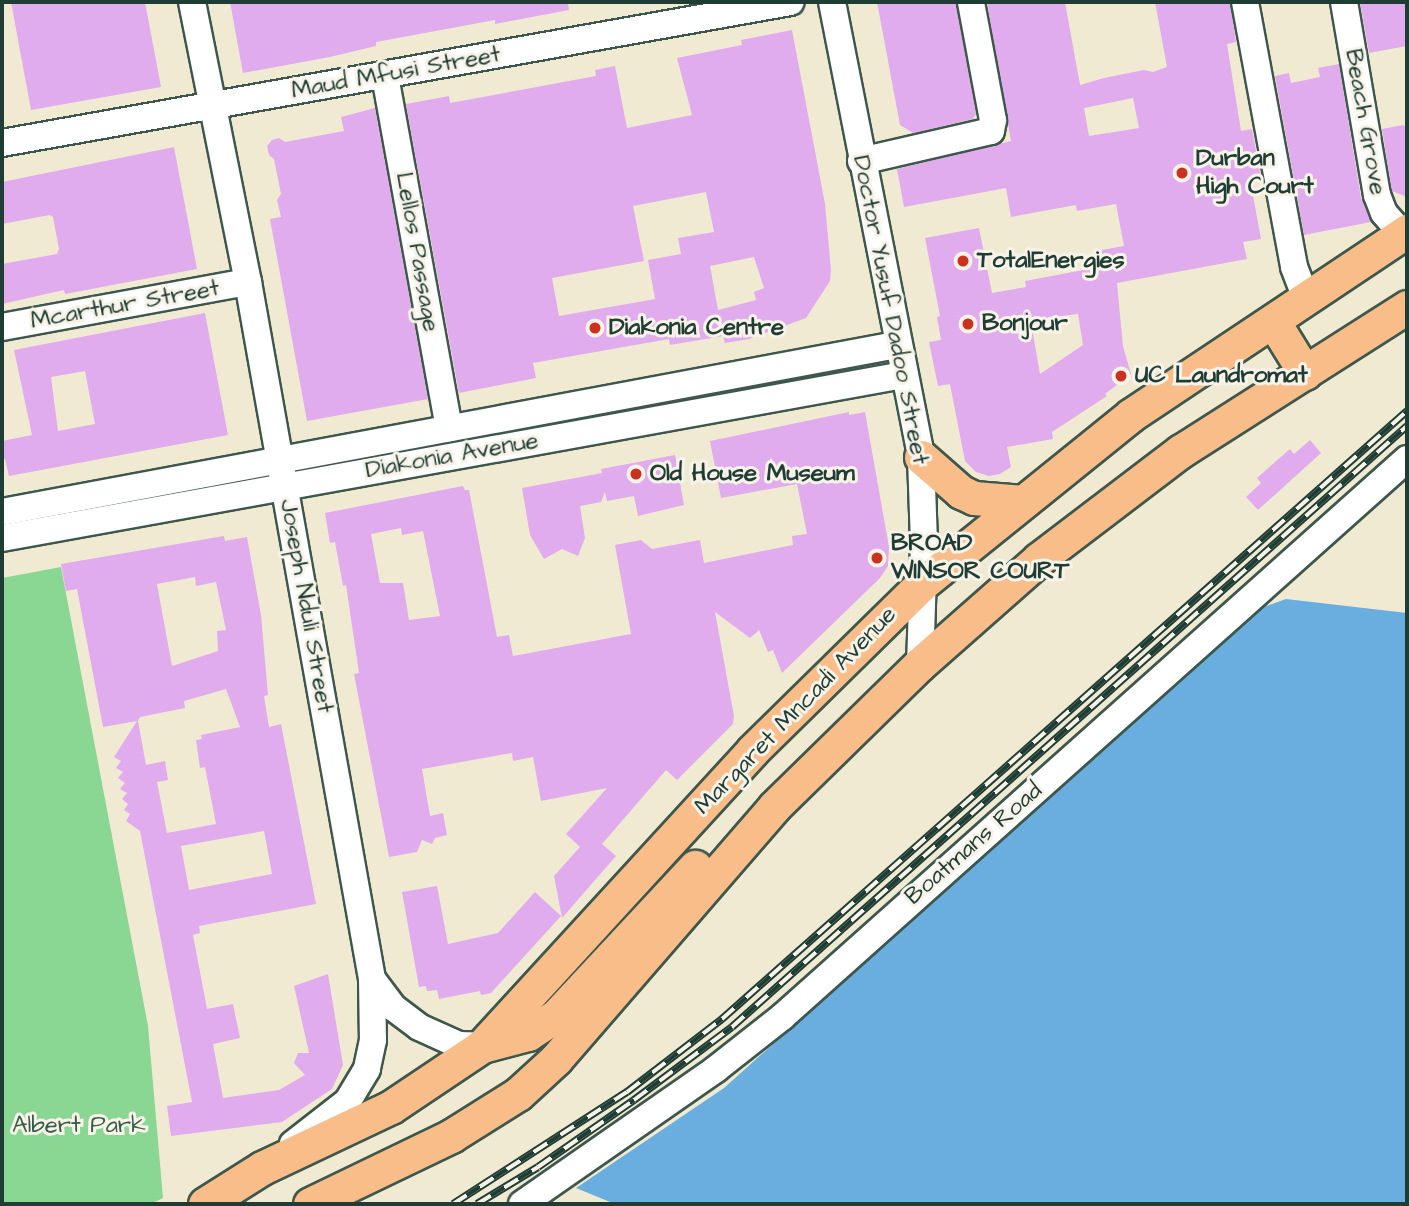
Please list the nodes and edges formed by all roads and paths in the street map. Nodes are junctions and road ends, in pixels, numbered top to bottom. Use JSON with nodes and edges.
{"nodes":[{"id":1,"x":192,"y":2,"type":"edge"},
{"id":2,"x":790,"y":2,"type":"edge"},
{"id":3,"x":832,"y":2,"type":"edge"},
{"id":4,"x":971,"y":2,"type":"edge"},
{"id":5,"x":1245,"y":2,"type":"edge"},
{"id":6,"x":1344,"y":2,"type":"edge"},
{"id":7,"x":385,"y":76,"type":"junction"},
{"id":8,"x":212,"y":106,"type":"junction"},
{"id":9,"x":2,"y":143,"type":"edge"},
{"id":10,"x":862,"y":161,"type":"junction"},
{"id":11,"x":1405,"y":233,"type":"edge"},
{"id":12,"x":248,"y":282,"type":"junction"},
{"id":13,"x":1306,"y":299,"type":"junction"},
{"id":14,"x":1407,"y":307,"type":"edge"},
{"id":15,"x":1273,"y":321,"type":"junction"},
{"id":16,"x":2,"y":327,"type":"edge"},
{"id":17,"x":896,"y":345,"type":"junction"},
{"id":18,"x":1305,"y":373,"type":"junction"},
{"id":19,"x":736,"y":375,"type":"junction"},
{"id":20,"x":903,"y":375,"type":"junction"},
{"id":21,"x":741,"y":404,"type":"junction"},
{"id":22,"x":482,"y":422,"type":"junction"},
{"id":23,"x":449,"y":428,"type":"junction"},
{"id":24,"x":487,"y":450,"type":"junction"},
{"id":25,"x":921,"y":457,"type":"junction"},
{"id":26,"x":1407,"y":459,"type":"edge"},
{"id":27,"x":280,"y":460,"type":"junction"},
{"id":28,"x":284,"y":486,"type":"junction"},
{"id":29,"x":1023,"y":502,"type":"junction"},
{"id":30,"x":92,"y":508,"type":"junction"},
{"id":31,"x":2,"y":512,"type":"edge"},
{"id":32,"x":2,"y":538,"type":"edge"},
{"id":33,"x":923,"y":583,"type":"junction"},
{"id":34,"x":920,"y":664,"type":"junction"},
{"id":35,"x":774,"y":807,"type":"junction"},
{"id":36,"x":372,"y":979,"type":"junction"},
{"id":37,"x":482,"y":1045,"type":"junction"},
{"id":38,"x":262,"y":1168,"type":"junction"},
{"id":39,"x":205,"y":1204,"type":"edge"},
{"id":40,"x":310,"y":1204,"type":"edge"},
{"id":41,"x":522,"y":1204,"type":"edge"}],
"edges":[{"from":1,"to":8,"type":"street","name":"Joseph Nduli Street"},
{"from":2,"to":7,"type":"street","name":"Maud Mfusi Street"},
{"from":3,"to":10,"type":"street","name":"Doctor Yusuf Dadoo Street"},
{"from":4,"to":10,"type":"street"},
{"from":5,"to":13,"type":"street"},
{"from":6,"to":11,"type":"street","name":"Beach Grove"},
{"from":7,"to":8,"type":"street","name":"Maud Mfusi Street"},
{"from":7,"to":23,"type":"street","name":"Lellos Passage"},
{"from":8,"to":9,"type":"street","name":"Maud Mfusi Street"},
{"from":8,"to":12,"type":"street","name":"Joseph Nduli Street"},
{"from":10,"to":17,"type":"street","name":"Doctor Yusuf Dadoo Street"},
{"from":11,"to":13,"type":"main road","name":"Margaret Mncadi Avenue"},
{"from":12,"to":16,"type":"street","name":"Mcarthur Street"},
{"from":12,"to":27,"type":"street","name":"Joseph Nduli Street"},
{"from":13,"to":15,"type":"main road","name":"Margaret Mncadi Avenue"},
{"from":14,"to":18,"type":"main road","name":"Margaret Mncadi Avenue"},
{"from":15,"to":18,"type":"main road"},
{"from":15,"to":29,"type":"main road","name":"Margaret Mncadi Avenue"},
{"from":17,"to":19,"type":"street","name":"Diakonia Avenue"},
{"from":17,"to":20,"type":"street","name":"Doctor Yusuf Dadoo Street"},
{"from":18,"to":34,"type":"main road","name":"Margaret Mncadi Avenue"},
{"from":19,"to":21,"type":"street"},
{"from":19,"to":22,"type":"street","name":"Diakonia Avenue"},
{"from":20,"to":21,"type":"street","name":"Diakonia Avenue"},
{"from":20,"to":25,"type":"street","name":"Doctor Yusuf Dadoo Street"},
{"from":21,"to":24,"type":"street","name":"Diakonia Avenue"},
{"from":22,"to":23,"type":"street","name":"Diakonia Avenue"},
{"from":22,"to":24,"type":"street"},
{"from":23,"to":27,"type":"street","name":"Diakonia Avenue"},
{"from":24,"to":28,"type":"street","name":"Diakonia Avenue"},
{"from":25,"to":29,"type":"main road"},
{"from":25,"to":33,"type":"street","name":"Doctor Yusuf Dadoo Street"},
{"from":26,"to":41,"type":"street","name":"Boatmans Road"},
{"from":27,"to":28,"type":"street","name":"Joseph Nduli Street"},
{"from":27,"to":30,"type":"street","name":"Diakonia Avenue"},
{"from":28,"to":30,"type":"street","name":"Diakonia Avenue"},
{"from":28,"to":36,"type":"street","name":"Joseph Nduli Street"},
{"from":29,"to":33,"type":"main road","name":"Margaret Mncadi Avenue"},
{"from":30,"to":31,"type":"street","name":"Diakonia Avenue"},
{"from":30,"to":32,"type":"street","name":"Diakonia Avenue"},
{"from":33,"to":34,"type":"street","name":"Doctor Yusuf Dadoo Street"},
{"from":33,"to":37,"type":"main road","name":"Margaret Mncadi Avenue"},
{"from":34,"to":35,"type":"main road","name":"Margaret Mncadi Avenue"},
{"from":35,"to":37,"type":"main road"},
{"from":35,"to":40,"type":"main road","name":"Margaret Mncadi Avenue"},
{"from":36,"to":37,"type":"street"},
{"from":36,"to":38,"type":"street","name":"Joseph Nduli Street"},
{"from":37,"to":38,"type":"main road","name":"Margaret Mncadi Avenue"},
{"from":38,"to":39,"type":"main road","name":"Margaret Mncadi Avenue"}]}
